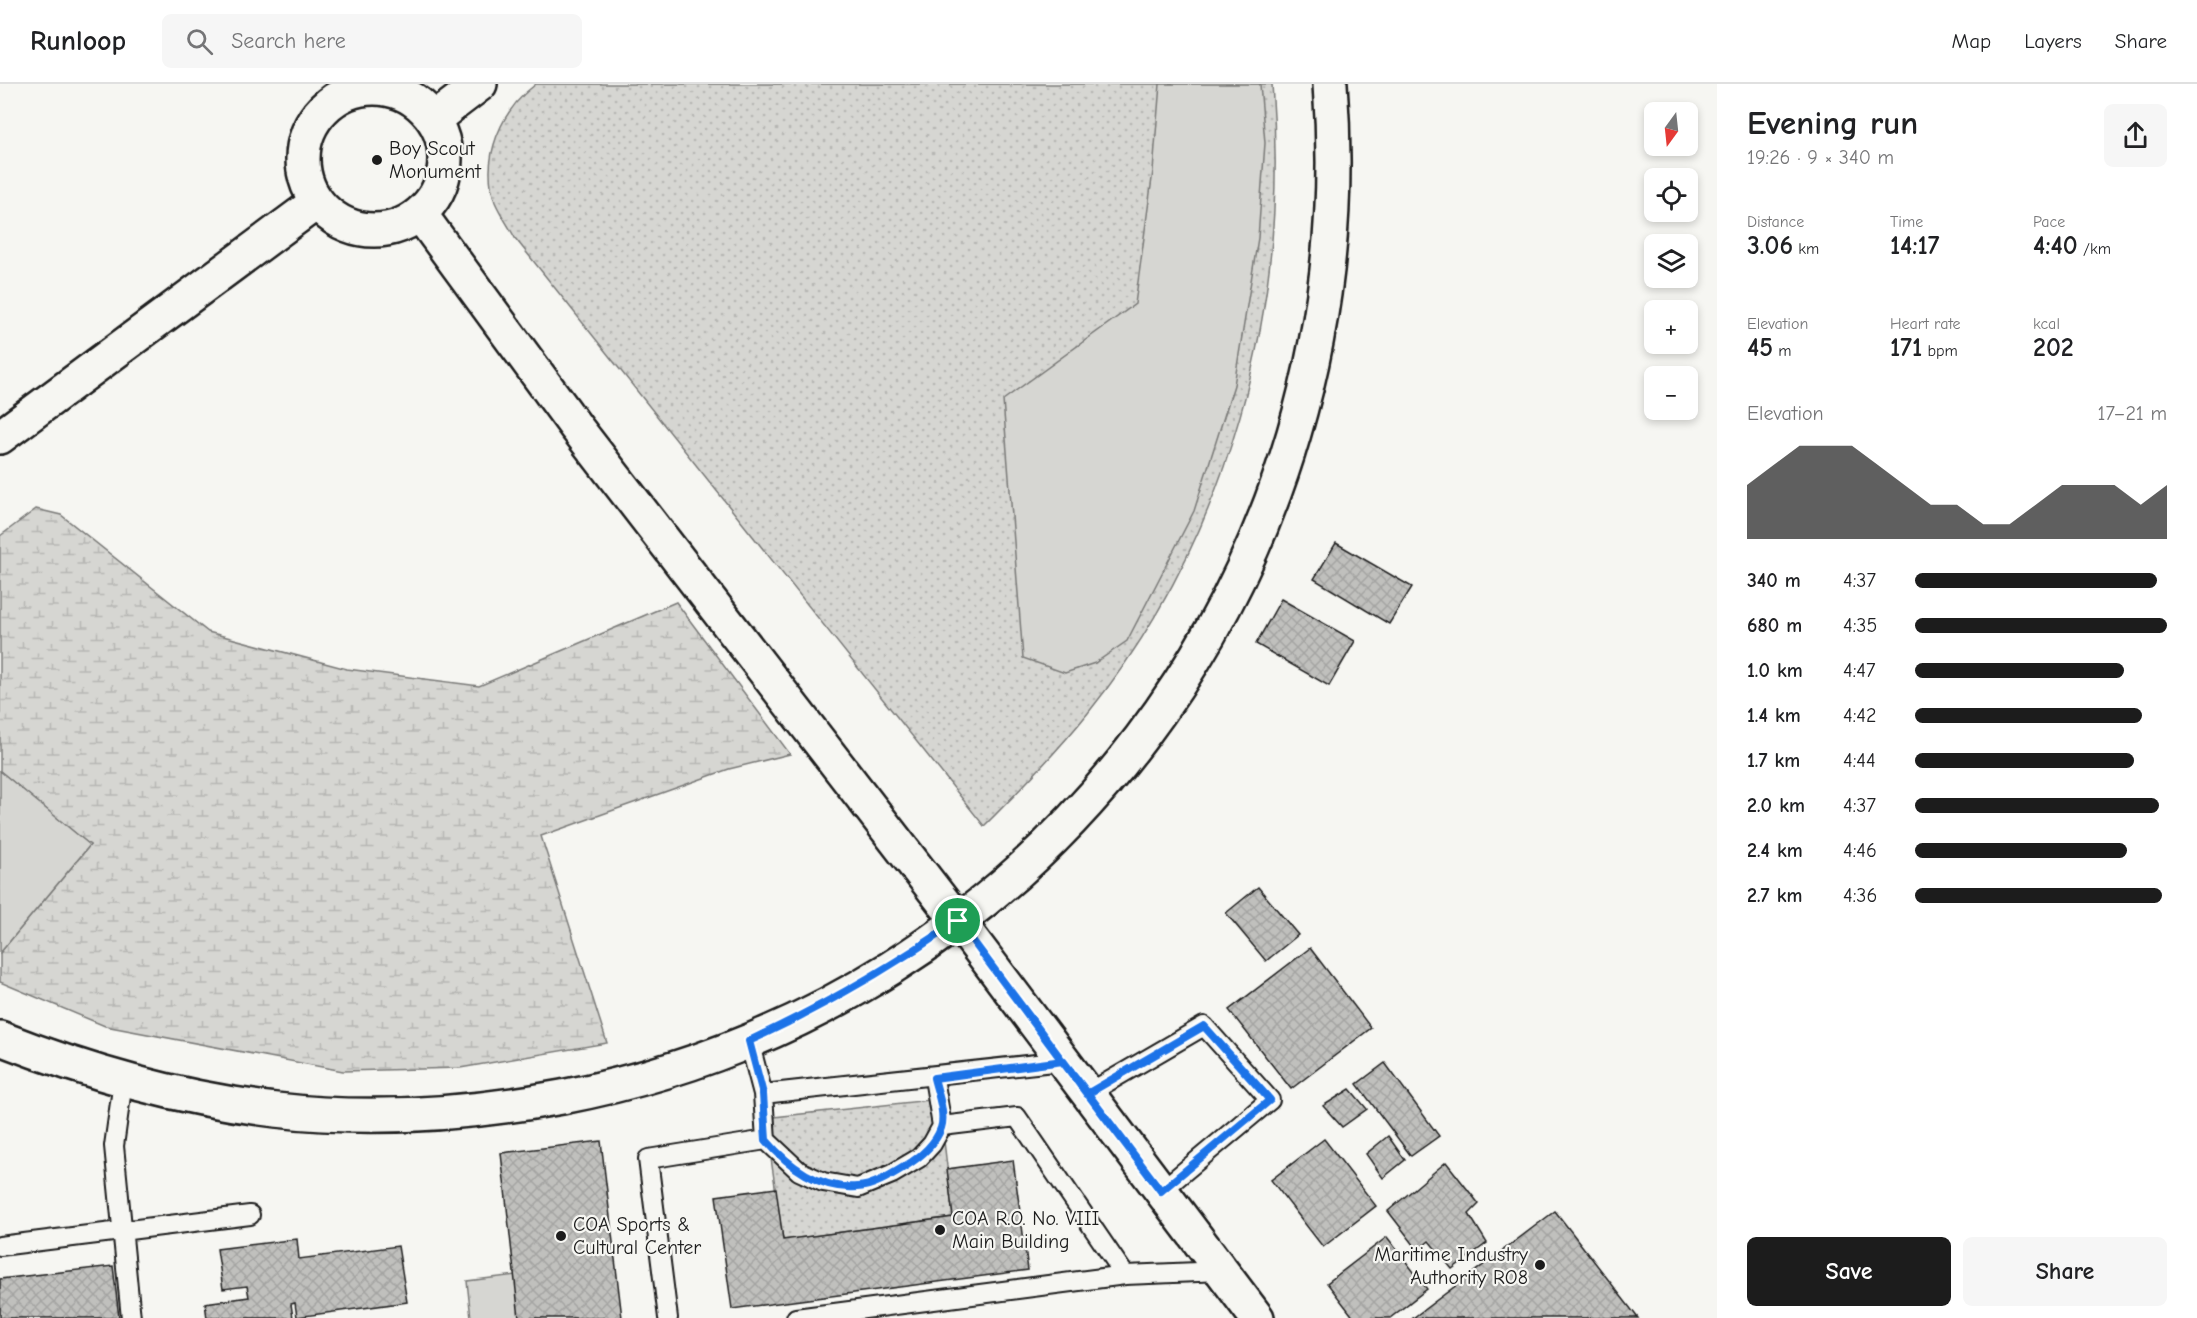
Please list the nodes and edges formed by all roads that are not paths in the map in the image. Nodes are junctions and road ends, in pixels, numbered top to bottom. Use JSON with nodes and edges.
{"nodes":[{"id":1,"x":480,"y":84,"type":"edge"},
{"id":2,"x":1330,"y":84,"type":"edge"},
{"id":3,"x":326,"y":92,"type":"edge"},
{"id":4,"x":434,"y":119,"type":"junction"},
{"id":5,"x":317,"y":202,"type":"junction"},
{"id":6,"x":420,"y":214,"type":"junction"},
{"id":7,"x":0,"y":437,"type":"edge"},
{"id":8,"x":958,"y":921,"type":"junction"},
{"id":9,"x":0,"y":1038,"type":"edge"},
{"id":10,"x":749,"y":1041,"type":"junction"},
{"id":11,"x":1063,"y":1061,"type":"junction"},
{"id":12,"x":934,"y":1078,"type":"junction"},
{"id":13,"x":123,"y":1081,"type":"junction"},
{"id":14,"x":763,"y":1094,"type":"junction"},
{"id":15,"x":1087,"y":1094,"type":"junction"},
{"id":16,"x":942,"y":1126,"type":"junction"},
{"id":17,"x":766,"y":1140,"type":"junction"},
{"id":18,"x":1161,"y":1191,"type":"junction"},
{"id":19,"x":250,"y":1215,"type":"dead end"},
{"id":20,"x":122,"y":1229,"type":"junction"},
{"id":21,"x":0,"y":1246,"type":"edge"},
{"id":22,"x":1222,"y":1271,"type":"junction"},
{"id":23,"x":1125,"y":1275,"type":"junction"},
{"id":24,"x":131,"y":1318,"type":"edge"},
{"id":25,"x":668,"y":1318,"type":"edge"},
{"id":26,"x":796,"y":1318,"type":"edge"},
{"id":27,"x":1257,"y":1318,"type":"edge"}],
"edges":[{"from":1,"to":4,"type":"street"},
{"from":2,"to":8,"type":"street"},
{"from":3,"to":4,"type":"street"},
{"from":3,"to":5,"type":"street"},
{"from":4,"to":6,"type":"street"},
{"from":5,"to":6,"type":"street"},
{"from":5,"to":7,"type":"street"},
{"from":6,"to":8,"type":"street"},
{"from":8,"to":10,"type":"street"},
{"from":8,"to":11,"type":"street"},
{"from":9,"to":13,"type":"street"},
{"from":10,"to":13,"type":"street"},
{"from":10,"to":14,"type":"lane"},
{"from":11,"to":12,"type":"lane"},
{"from":11,"to":15,"type":"street"},
{"from":12,"to":14,"type":"lane"},
{"from":12,"to":16,"type":"lane"},
{"from":13,"to":20,"type":"lane"},
{"from":14,"to":17,"type":"lane"},
{"from":15,"to":18,"type":"street"},
{"from":15,"to":18,"type":"lane"},
{"from":16,"to":17,"type":"lane"},
{"from":16,"to":23,"type":"lane"},
{"from":17,"to":25,"type":"lane"},
{"from":18,"to":22,"type":"street"},
{"from":19,"to":20,"type":"lane"},
{"from":20,"to":21,"type":"lane"},
{"from":20,"to":24,"type":"lane"},
{"from":22,"to":23,"type":"lane"},
{"from":22,"to":27,"type":"street"},
{"from":23,"to":26,"type":"lane"}]}
